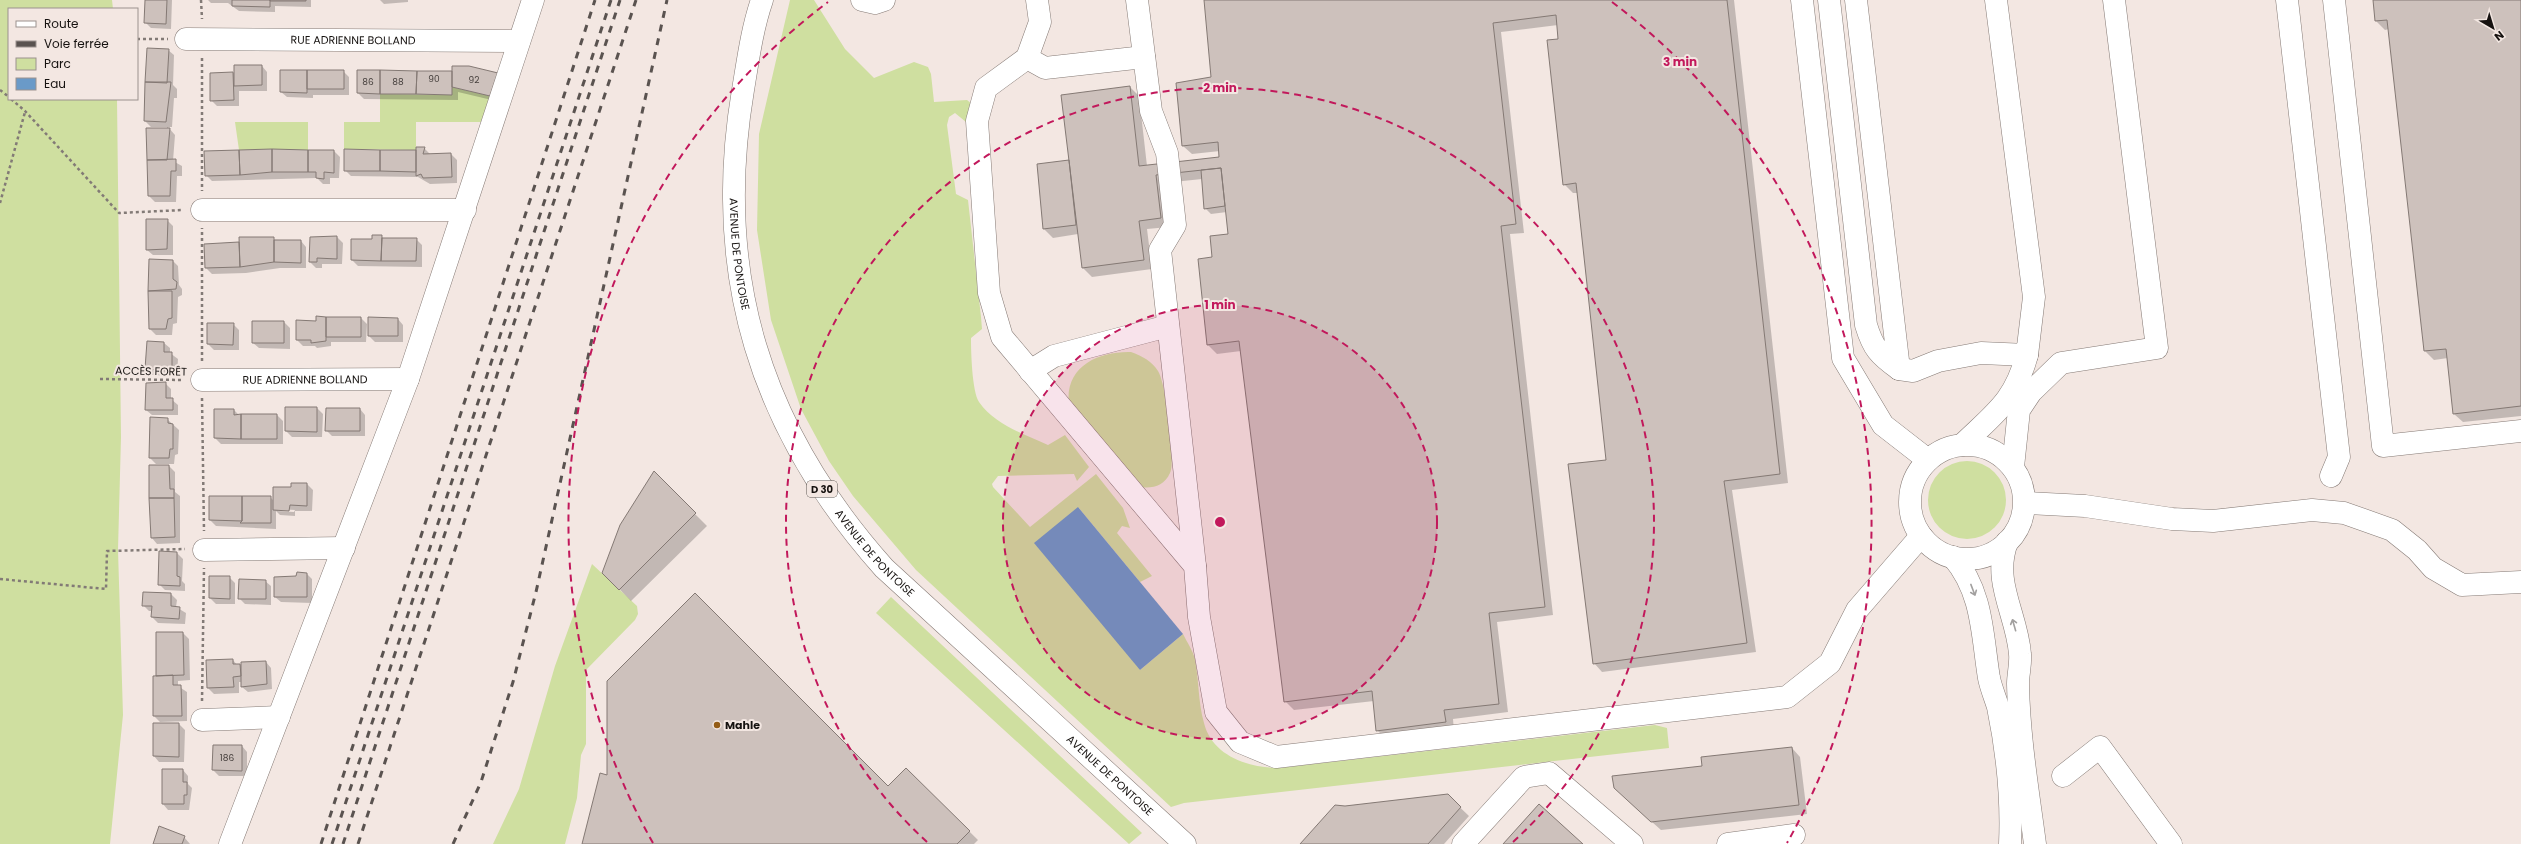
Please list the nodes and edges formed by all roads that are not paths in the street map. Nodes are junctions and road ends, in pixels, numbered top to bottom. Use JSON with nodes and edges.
{"nodes":[{"id":1,"x":533,"y":0,"type":"edge"},
{"id":2,"x":762,"y":0,"type":"edge"},
{"id":3,"x":862,"y":0,"type":"edge"},
{"id":4,"x":884,"y":0,"type":"edge"},
{"id":5,"x":1037,"y":0,"type":"edge"},
{"id":6,"x":1137,"y":0,"type":"edge"},
{"id":7,"x":1802,"y":0,"type":"edge"},
{"id":8,"x":1829,"y":0,"type":"edge"},
{"id":9,"x":1856,"y":0,"type":"edge"},
{"id":10,"x":1996,"y":0,"type":"edge"},
{"id":11,"x":2114,"y":0,"type":"edge"},
{"id":12,"x":2287,"y":0,"type":"edge"},
{"id":13,"x":2334,"y":0,"type":"edge"},
{"id":14,"x":194,"y":40,"type":"road end"},
{"id":15,"x":519,"y":41,"type":"junction"},
{"id":16,"x":1144,"y":57,"type":"junction"},
{"id":17,"x":1027,"y":58,"type":"junction"},
{"id":18,"x":202,"y":210,"type":"road end"},
{"id":19,"x":465,"y":210,"type":"junction"},
{"id":20,"x":1168,"y":326,"type":"junction"},
{"id":21,"x":2027,"y":355,"type":"junction"},
{"id":22,"x":1899,"y":369,"type":"junction"},
{"id":23,"x":1030,"y":371,"type":"junction"},
{"id":24,"x":408,"y":379,"type":"junction"},
{"id":25,"x":202,"y":380,"type":"road end"},
{"id":26,"x":2521,"y":431,"type":"edge"},
{"id":27,"x":1962,"y":444,"type":"junction"},
{"id":28,"x":1928,"y":460,"type":"junction"},
{"id":29,"x":2013,"y":467,"type":"junction"},
{"id":30,"x":2330,"y":476,"type":"dead end"},
{"id":31,"x":2024,"y":503,"type":"junction"},
{"id":32,"x":1921,"y":536,"type":"junction"},
{"id":33,"x":2007,"y":542,"type":"junction"},
{"id":34,"x":344,"y":548,"type":"junction"},
{"id":35,"x":204,"y":550,"type":"road end"},
{"id":36,"x":1953,"y":557,"type":"junction"},
{"id":37,"x":1195,"y":566,"type":"junction"},
{"id":38,"x":2521,"y":582,"type":"edge"},
{"id":39,"x":2020,"y":656,"type":"junction"},
{"id":40,"x":1990,"y":679,"type":"junction"},
{"id":41,"x":279,"y":718,"type":"junction"},
{"id":42,"x":202,"y":720,"type":"dead end"},
{"id":43,"x":2063,"y":776,"type":"dead end"},
{"id":44,"x":1794,"y":835,"type":"dead end"},
{"id":45,"x":230,"y":844,"type":"edge"},
{"id":46,"x":1185,"y":844,"type":"edge"},
{"id":47,"x":1464,"y":844,"type":"edge"},
{"id":48,"x":1632,"y":844,"type":"edge"},
{"id":49,"x":1728,"y":844,"type":"edge"},
{"id":50,"x":2006,"y":844,"type":"edge"},
{"id":51,"x":2010,"y":844,"type":"edge"},
{"id":52,"x":2035,"y":844,"type":"edge"},
{"id":53,"x":2043,"y":844,"type":"edge"},
{"id":54,"x":2172,"y":844,"type":"edge"}],
"edges":[{"from":1,"to":15,"type":"street"},
{"from":2,"to":46,"type":"street","name":"AVENUE DE PONTOISE","number":"D 30"},
{"from":3,"to":4,"type":"street"},
{"from":5,"to":17,"type":"street"},
{"from":6,"to":16,"type":"street"},
{"from":7,"to":28,"type":"street"},
{"from":8,"to":22,"type":"street"},
{"from":9,"to":22,"type":"street"},
{"from":10,"to":21,"type":"street"},
{"from":11,"to":29,"type":"street"},
{"from":12,"to":30,"type":"street"},
{"from":13,"to":26,"type":"street"},
{"from":14,"to":15,"type":"street","name":"RUE ADRIENNE BOLLAND"},
{"from":15,"to":19,"type":"street"},
{"from":16,"to":17,"type":"street"},
{"from":16,"to":20,"type":"street"},
{"from":17,"to":23,"type":"street"},
{"from":18,"to":19,"type":"street"},
{"from":19,"to":24,"type":"street"},
{"from":20,"to":23,"type":"street"},
{"from":20,"to":37,"type":"street"},
{"from":21,"to":22,"type":"street"},
{"from":21,"to":27,"type":"street"},
{"from":23,"to":37,"type":"street"},
{"from":24,"to":25,"type":"street","name":"RUE ADRIENNE BOLLAND"},
{"from":24,"to":34,"type":"street"},
{"from":27,"to":28,"type":"street"},
{"from":27,"to":29,"type":"street"},
{"from":28,"to":32,"type":"street"},
{"from":29,"to":31,"type":"street"},
{"from":31,"to":33,"type":"street"},
{"from":31,"to":38,"type":"street"},
{"from":32,"to":36,"type":"street"},
{"from":32,"to":37,"type":"street"},
{"from":33,"to":36,"type":"street"},
{"from":39,"to":33,"type":"street","one_way":true},
{"from":34,"to":35,"type":"street"},
{"from":34,"to":41,"type":"street"},
{"from":36,"to":40,"type":"street","one_way":true},
{"from":39,"to":52,"type":"street"},
{"from":39,"to":53,"type":"street"},
{"from":40,"to":50,"type":"street"},
{"from":40,"to":51,"type":"street"},
{"from":41,"to":42,"type":"street"},
{"from":41,"to":45,"type":"street"},
{"from":43,"to":54,"type":"street"},
{"from":44,"to":49,"type":"street"},
{"from":47,"to":48,"type":"street"}]}
